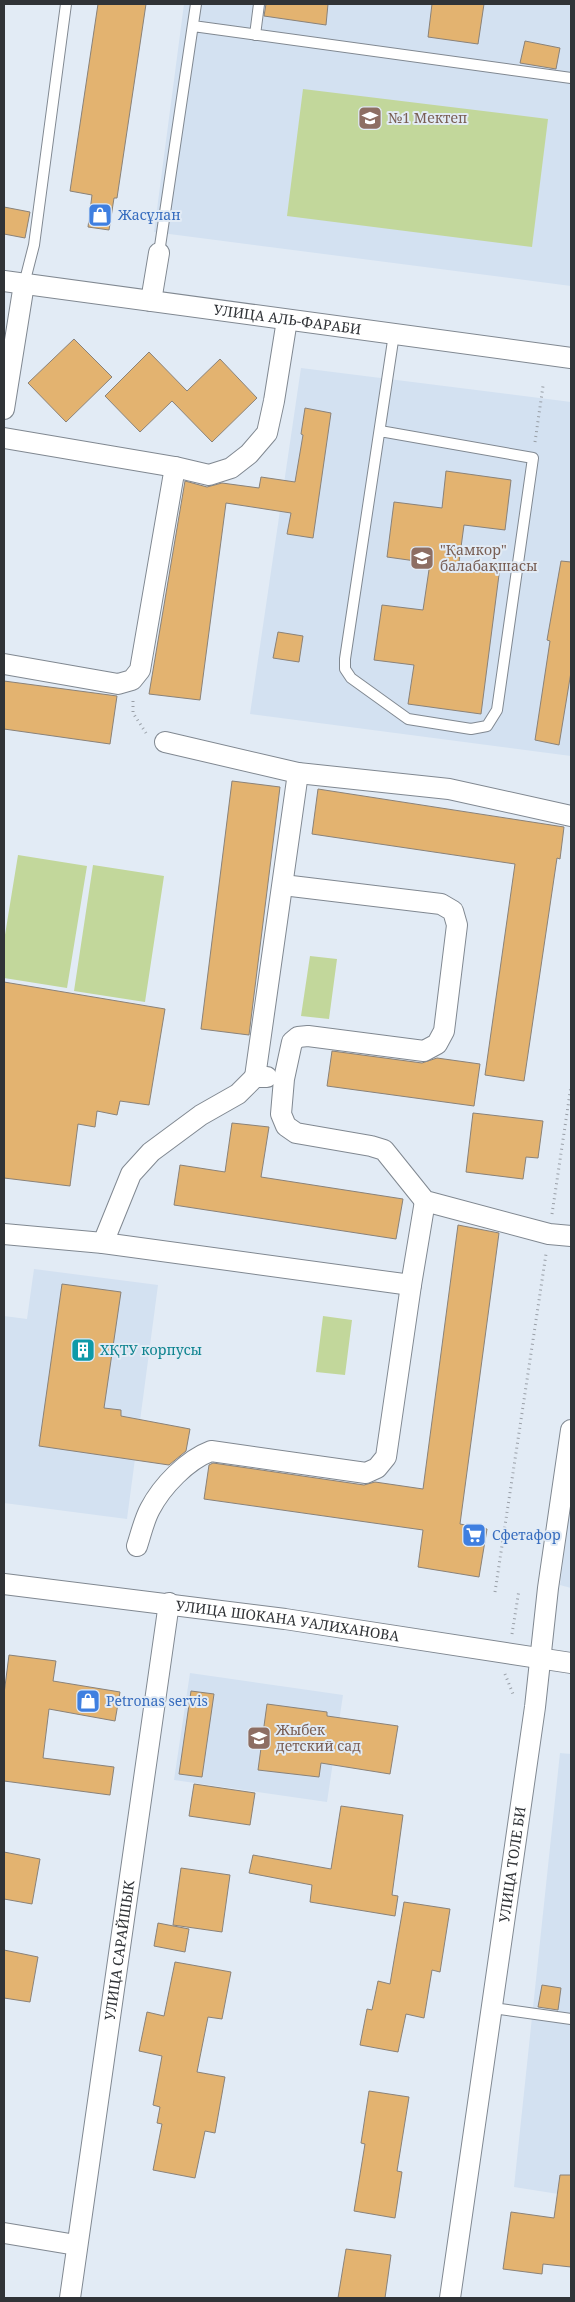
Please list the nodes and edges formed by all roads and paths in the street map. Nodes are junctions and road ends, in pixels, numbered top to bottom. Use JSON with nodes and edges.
{"nodes":[{"id":1,"x":66,"y":4,"type":"edge"},
{"id":2,"x":196,"y":4,"type":"edge"},
{"id":3,"x":259,"y":4,"type":"edge"},
{"id":4,"x":193,"y":26,"type":"junction"},
{"id":5,"x":255,"y":35,"type":"junction"},
{"id":6,"x":571,"y":78,"type":"edge"},
{"id":7,"x":158,"y":253,"type":"joint"},
{"id":8,"x":4,"y":281,"type":"edge"},
{"id":9,"x":24,"y":284,"type":"junction"},
{"id":10,"x":151,"y":301,"type":"junction"},
{"id":11,"x":287,"y":320,"type":"junction"},
{"id":12,"x":394,"y":334,"type":"junction"},
{"id":13,"x":571,"y":358,"type":"edge"},
{"id":14,"x":543,"y":386,"type":"dead end"},
{"id":15,"x":4,"y":409,"type":"edge"},
{"id":16,"x":380,"y":431,"type":"junction"},
{"id":17,"x":4,"y":438,"type":"edge"},
{"id":18,"x":533,"y":458,"type":"junction"},
{"id":19,"x":175,"y":467,"type":"junction"},
{"id":20,"x":4,"y":664,"type":"edge"},
{"id":21,"x":132,"y":680,"type":"junction"},
{"id":22,"x":165,"y":742,"type":"joint"},
{"id":23,"x":298,"y":773,"type":"junction"},
{"id":24,"x":571,"y":816,"type":"edge"},
{"id":25,"x":284,"y":885,"type":"junction"},
{"id":26,"x":255,"y":1078,"type":"junction"},
{"id":27,"x":284,"y":1079,"type":"junction"},
{"id":28,"x":571,"y":1086,"type":"edge"},
{"id":29,"x":425,"y":1201,"type":"junction"},
{"id":30,"x":4,"y":1234,"type":"edge"},
{"id":31,"x":549,"y":1234,"type":"junction"},
{"id":32,"x":571,"y":1236,"type":"edge"},
{"id":33,"x":102,"y":1243,"type":"junction"},
{"id":34,"x":411,"y":1285,"type":"junction"},
{"id":35,"x":571,"y":1430,"type":"edge"},
{"id":36,"x":137,"y":1546,"type":"dead end"},
{"id":37,"x":4,"y":1584,"type":"edge"},
{"id":38,"x":495,"y":1592,"type":"dead end"},
{"id":39,"x":169,"y":1603,"type":"junction"},
{"id":40,"x":541,"y":1658,"type":"junction"},
{"id":41,"x":571,"y":1663,"type":"edge"},
{"id":42,"x":493,"y":2008,"type":"junction"},
{"id":43,"x":571,"y":2019,"type":"edge"},
{"id":44,"x":4,"y":2233,"type":"edge"},
{"id":45,"x":76,"y":2245,"type":"junction"},
{"id":46,"x":70,"y":2298,"type":"edge"},
{"id":47,"x":450,"y":2298,"type":"edge"}],
"edges":[{"from":1,"to":9,"type":"lane"},
{"from":2,"to":4,"type":"lane"},
{"from":3,"to":5,"type":"lane"},
{"from":4,"to":5,"type":"lane"},
{"from":4,"to":7,"type":"lane"},
{"from":5,"to":6,"type":"lane"},
{"from":7,"to":10,"type":"street"},
{"from":8,"to":9,"type":"street","name":"УЛИЦА АЛЬ-ФАРАБИ"},
{"from":9,"to":10,"type":"street","name":"УЛИЦА АЛЬ-ФАРАБИ"},
{"from":9,"to":15,"type":"street"},
{"from":10,"to":11,"type":"street","name":"УЛИЦА АЛЬ-ФАРАБИ"},
{"from":11,"to":12,"type":"street","name":"УЛИЦА АЛЬ-ФАРАБИ"},
{"from":11,"to":19,"type":"street"},
{"from":12,"to":13,"type":"street","name":"УЛИЦА АЛЬ-ФАРАБИ"},
{"from":12,"to":16,"type":"lane"},
{"from":14,"to":18,"type":"path"},
{"from":16,"to":18,"type":"lane"},
{"from":16,"to":18,"type":"lane"},
{"from":17,"to":19,"type":"street"},
{"from":19,"to":21,"type":"street"},
{"from":20,"to":21,"type":"street"},
{"from":21,"to":22,"type":"path"},
{"from":22,"to":23,"type":"street"},
{"from":23,"to":24,"type":"street"},
{"from":23,"to":25,"type":"street"},
{"from":25,"to":26,"type":"street"},
{"from":25,"to":27,"type":"street"},
{"from":26,"to":27,"type":"street"},
{"from":26,"to":33,"type":"street"},
{"from":27,"to":29,"type":"street"},
{"from":28,"to":31,"type":"path"},
{"from":29,"to":31,"type":"street"},
{"from":29,"to":34,"type":"street"},
{"from":30,"to":33,"type":"street"},
{"from":31,"to":32,"type":"street"},
{"from":31,"to":38,"type":"path"},
{"from":33,"to":34,"type":"street"},
{"from":34,"to":36,"type":"street"},
{"from":35,"to":40,"type":"street","name":"УЛИЦА ТОЛЕ БИ"},
{"from":37,"to":39,"type":"street","name":"УЛИЦА ШОКАНА УАЛИХАНОВА"},
{"from":39,"to":40,"type":"street","name":"УЛИЦА ШОКАНА УАЛИХАНОВА"},
{"from":39,"to":45,"type":"street","name":"УЛИЦА САРАЙШЫК"},
{"from":40,"to":41,"type":"street","name":"УЛИЦА ШОКАНА УАЛИХАНОВА"},
{"from":40,"to":42,"type":"street","name":"УЛИЦА ТОЛЕ БИ"},
{"from":42,"to":43,"type":"lane"},
{"from":42,"to":47,"type":"street","name":"УЛИЦА ТОЛЕ БИ"},
{"from":44,"to":45,"type":"street"},
{"from":45,"to":46,"type":"street","name":"УЛИЦА САРАЙШЫК"}]}
